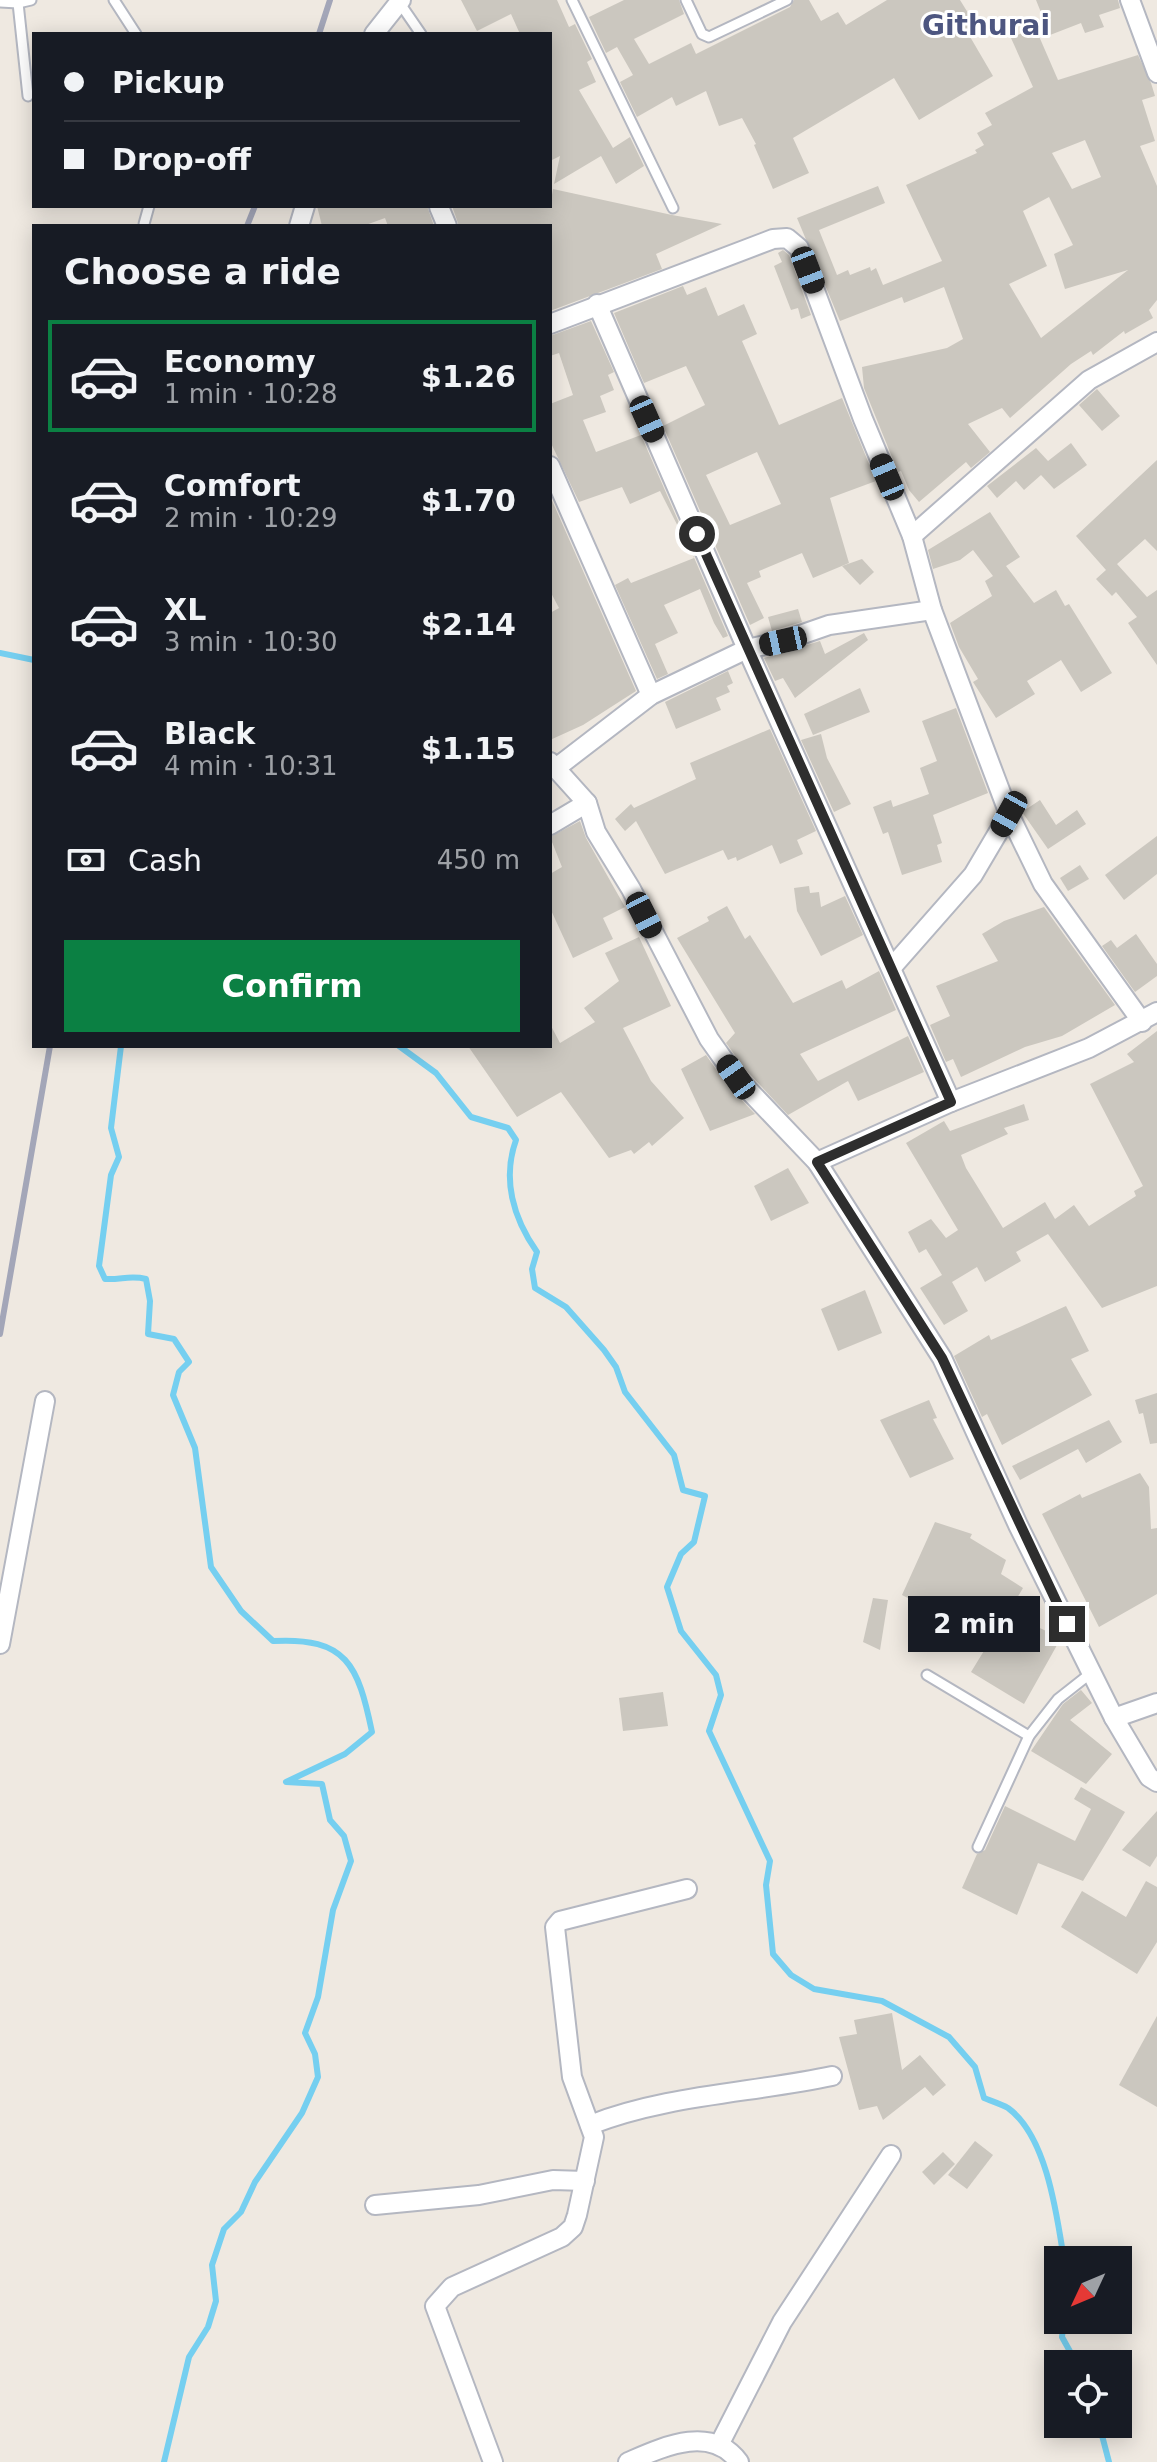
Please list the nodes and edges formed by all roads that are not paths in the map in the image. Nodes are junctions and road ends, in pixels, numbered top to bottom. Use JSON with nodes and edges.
{"nodes":[{"id":1,"x":31,"y":0,"type":"edge"},
{"id":2,"x":114,"y":0,"type":"edge"},
{"id":3,"x":572,"y":0,"type":"edge"},
{"id":4,"x":686,"y":0,"type":"edge"},
{"id":5,"x":787,"y":0,"type":"edge"},
{"id":6,"x":1130,"y":0,"type":"edge"},
{"id":7,"x":400,"y":1,"type":"edge"},
{"id":8,"x":0,"y":2,"type":"edge"},
{"id":9,"x":18,"y":3,"type":"junction"},
{"id":10,"x":135,"y":32,"type":"edge"},
{"id":11,"x":376,"y":32,"type":"edge"},
{"id":12,"x":420,"y":32,"type":"edge"},
{"id":13,"x":1157,"y":73,"type":"edge"},
{"id":14,"x":28,"y":96,"type":"dead end"},
{"id":15,"x":148,"y":208,"type":"edge"},
{"id":16,"x":673,"y":208,"type":"dead end"},
{"id":17,"x":144,"y":224,"type":"dead end"},
{"id":18,"x":597,"y":304,"type":"junction"},
{"id":19,"x":552,"y":323,"type":"edge"},
{"id":20,"x":1157,"y":342,"type":"edge"},
{"id":21,"x":552,"y":471,"type":"edge"},
{"id":22,"x":912,"y":536,"type":"junction"},
{"id":23,"x":932,"y":610,"type":"junction"},
{"id":24,"x":747,"y":649,"type":"junction"},
{"id":25,"x":651,"y":695,"type":"junction"},
{"id":26,"x":553,"y":765,"type":"edge"},
{"id":27,"x":587,"y":803,"type":"junction"},
{"id":28,"x":1009,"y":814,"type":"junction"},
{"id":29,"x":552,"y":824,"type":"edge"},
{"id":30,"x":893,"y":966,"type":"junction"},
{"id":31,"x":1150,"y":1017,"type":"edge"},
{"id":32,"x":951,"y":1102,"type":"junction"},
{"id":33,"x":817,"y":1162,"type":"junction"},
{"id":34,"x":45,"y":1401,"type":"dead end"},
{"id":35,"x":0,"y":1644,"type":"edge"},
{"id":36,"x":1091,"y":1673,"type":"junction"},
{"id":37,"x":927,"y":1675,"type":"dead end"},
{"id":38,"x":1157,"y":1703,"type":"edge"},
{"id":39,"x":1114,"y":1718,"type":"junction"},
{"id":40,"x":1029,"y":1736,"type":"junction"},
{"id":41,"x":1157,"y":1782,"type":"edge"},
{"id":42,"x":978,"y":1847,"type":"dead end"},
{"id":43,"x":687,"y":1889,"type":"dead end"},
{"id":44,"x":832,"y":2076,"type":"dead end"},
{"id":45,"x":590,"y":2125,"type":"junction"},
{"id":46,"x":891,"y":2155,"type":"dead end"},
{"id":47,"x":585,"y":2181,"type":"junction"},
{"id":48,"x":375,"y":2205,"type":"dead end"},
{"id":49,"x":719,"y":2445,"type":"junction"},
{"id":50,"x":493,"y":2462,"type":"edge"},
{"id":51,"x":628,"y":2462,"type":"edge"},
{"id":52,"x":739,"y":2462,"type":"edge"}],
"edges":[{"from":1,"to":9,"type":"lane"},
{"from":2,"to":10,"type":"lane"},
{"from":3,"to":16,"type":"lane"},
{"from":4,"to":5,"type":"lane"},
{"from":6,"to":13,"type":"street"},
{"from":7,"to":11,"type":"street"},
{"from":7,"to":12,"type":"lane"},
{"from":8,"to":9,"type":"lane"},
{"from":9,"to":14,"type":"lane"},
{"from":15,"to":17,"type":"lane"},
{"from":18,"to":19,"type":"street"},
{"from":18,"to":22,"type":"street"},
{"from":18,"to":24,"type":"street"},
{"from":20,"to":22,"type":"street"},
{"from":21,"to":25,"type":"street"},
{"from":22,"to":23,"type":"street"},
{"from":23,"to":24,"type":"street"},
{"from":23,"to":28,"type":"street"},
{"from":24,"to":25,"type":"street"},
{"from":24,"to":30,"type":"street"},
{"from":25,"to":26,"type":"street"},
{"from":26,"to":27,"type":"street"},
{"from":27,"to":29,"type":"street"},
{"from":27,"to":33,"type":"street"},
{"from":28,"to":30,"type":"street"},
{"from":28,"to":31,"type":"street"},
{"from":30,"to":32,"type":"street"},
{"from":31,"to":32,"type":"street"},
{"from":32,"to":33,"type":"street"},
{"from":33,"to":36,"type":"street"},
{"from":34,"to":35,"type":"street"},
{"from":36,"to":39,"type":"street"},
{"from":36,"to":40,"type":"lane"},
{"from":37,"to":40,"type":"lane"},
{"from":38,"to":39,"type":"street"},
{"from":39,"to":41,"type":"street"},
{"from":40,"to":42,"type":"lane"},
{"from":43,"to":45,"type":"street"},
{"from":44,"to":45,"type":"street"},
{"from":45,"to":47,"type":"street"},
{"from":46,"to":49,"type":"street"},
{"from":47,"to":48,"type":"street"},
{"from":47,"to":50,"type":"street"},
{"from":49,"to":51,"type":"street"},
{"from":49,"to":52,"type":"street"}]}
